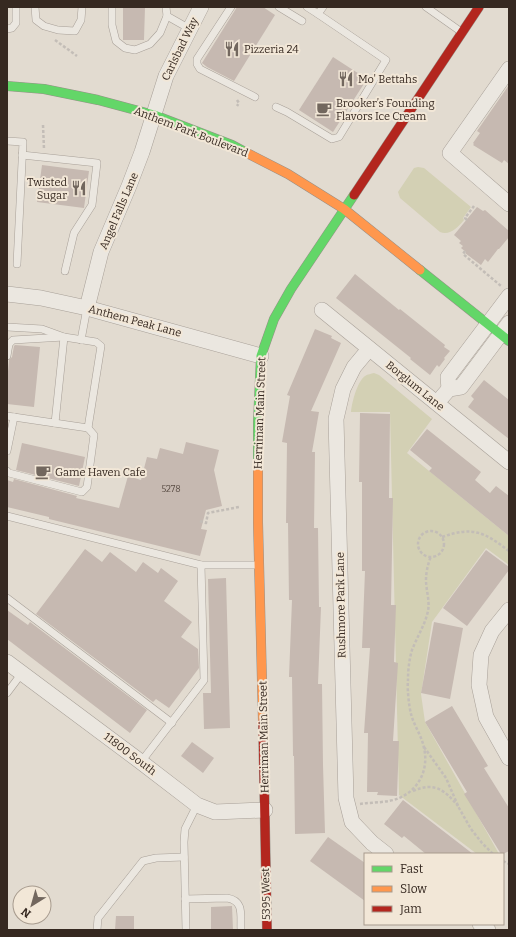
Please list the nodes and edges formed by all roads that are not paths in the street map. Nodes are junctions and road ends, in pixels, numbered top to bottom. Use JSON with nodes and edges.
{"nodes":[{"id":1,"x":16,"y":7,"type":"edge"},
{"id":2,"x":35,"y":7,"type":"edge"},
{"id":3,"x":82,"y":7,"type":"edge"},
{"id":4,"x":112,"y":7,"type":"edge"},
{"id":5,"x":166,"y":7,"type":"edge"},
{"id":6,"x":201,"y":7,"type":"edge"},
{"id":7,"x":231,"y":7,"type":"edge"},
{"id":8,"x":279,"y":7,"type":"edge"},
{"id":9,"x":307,"y":7,"type":"edge"},
{"id":10,"x":323,"y":7,"type":"edge"},
{"id":11,"x":426,"y":7,"type":"edge"},
{"id":12,"x":479,"y":7,"type":"edge"},
{"id":13,"x":318,"y":14,"type":"junction"},
{"id":14,"x":167,"y":16,"type":"junction"},
{"id":15,"x":302,"y":21,"type":"dead end"},
{"id":16,"x":7,"y":29,"type":"edge"},
{"id":17,"x":190,"y":29,"type":"junction"},
{"id":18,"x":462,"y":32,"type":"junction"},
{"id":19,"x":509,"y":69,"type":"edge"},
{"id":20,"x":7,"y":86,"type":"edge"},
{"id":21,"x":255,"y":97,"type":"dead end"},
{"id":22,"x":276,"y":107,"type":"dead end"},
{"id":23,"x":154,"y":115,"type":"junction"},
{"id":24,"x":7,"y":141,"type":"edge"},
{"id":25,"x":22,"y":155,"type":"junction"},
{"id":26,"x":509,"y":204,"type":"edge"},
{"id":27,"x":344,"y":208,"type":"junction"},
{"id":28,"x":17,"y":264,"type":"dead end"},
{"id":29,"x":65,"y":271,"type":"dead end"},
{"id":30,"x":506,"y":291,"type":"edge"},
{"id":31,"x":7,"y":294,"type":"edge"},
{"id":32,"x":87,"y":308,"type":"junction"},
{"id":33,"x":322,"y":310,"type":"dead end"},
{"id":34,"x":488,"y":324,"type":"junction"},
{"id":35,"x":7,"y":327,"type":"edge"},
{"id":36,"x":506,"y":333,"type":"edge"},
{"id":37,"x":64,"y":337,"type":"junction"},
{"id":38,"x":81,"y":340,"type":"junction"},
{"id":39,"x":369,"y":349,"type":"junction"},
{"id":40,"x":7,"y":356,"type":"edge"},
{"id":41,"x":261,"y":356,"type":"junction"},
{"id":42,"x":449,"y":389,"type":"junction"},
{"id":43,"x":436,"y":404,"type":"junction"},
{"id":44,"x":10,"y":416,"type":"edge"},
{"id":45,"x":55,"y":423,"type":"junction"},
{"id":46,"x":88,"y":428,"type":"junction"},
{"id":47,"x":7,"y":451,"type":"edge"},
{"id":48,"x":509,"y":462,"type":"edge"},
{"id":49,"x":7,"y":471,"type":"edge"},
{"id":50,"x":7,"y":516,"type":"edge"},
{"id":51,"x":201,"y":565,"type":"junction"},
{"id":52,"x":259,"y":565,"type":"junction"},
{"id":53,"x":7,"y":598,"type":"edge"},
{"id":54,"x":509,"y":610,"type":"edge"},
{"id":55,"x":7,"y":662,"type":"edge"},
{"id":56,"x":22,"y":673,"type":"junction"},
{"id":57,"x":7,"y":693,"type":"edge"},
{"id":58,"x":172,"y":722,"type":"junction"},
{"id":59,"x":509,"y":758,"type":"edge"},
{"id":60,"x":141,"y":762,"type":"junction"},
{"id":61,"x":197,"y":805,"type":"junction"},
{"id":62,"x":265,"y":810,"type":"junction"},
{"id":63,"x":385,"y":853,"type":"edge"},
{"id":64,"x":184,"y":857,"type":"junction"},
{"id":65,"x":266,"y":858,"type":"joint"},
{"id":66,"x":185,"y":899,"type":"junction"},
{"id":67,"x":97,"y":930,"type":"edge"},
{"id":68,"x":186,"y":930,"type":"edge"},
{"id":69,"x":241,"y":930,"type":"edge"},
{"id":70,"x":267,"y":930,"type":"edge"}],
"edges":[{"from":1,"to":16,"type":"lane"},
{"from":2,"to":3,"type":"lane"},
{"from":4,"to":14,"type":"lane"},
{"from":5,"to":14,"type":"lane"},
{"from":6,"to":17,"type":"street","name":"Carlsbad Way"},
{"from":7,"to":21,"type":"lane"},
{"from":8,"to":15,"type":"lane"},
{"from":9,"to":13,"type":"lane"},
{"from":10,"to":13,"type":"lane"},
{"from":11,"to":18,"type":"lane"},
{"from":12,"to":18,"type":"main road","name":"Herriman Main Street"},
{"from":13,"to":22,"type":"lane"},
{"from":14,"to":17,"type":"lane"},
{"from":17,"to":23,"type":"street","name":"Carlsbad Way"},
{"from":18,"to":27,"type":"main road","name":"Herriman Main Street"},
{"from":19,"to":26,"type":"street"},
{"from":20,"to":23,"type":"main road","name":"Anthem Park Boulevard"},
{"from":23,"to":27,"type":"main road","name":"Anthem Park Boulevard"},
{"from":23,"to":32,"type":"street","name":"Angel Falls Lane"},
{"from":24,"to":25,"type":"lane"},
{"from":25,"to":28,"type":"lane"},
{"from":25,"to":29,"type":"lane"},
{"from":27,"to":34,"type":"main road","name":"Anthem Park Boulevard"},
{"from":27,"to":41,"type":"main road","name":"Herriman Main Street"},
{"from":30,"to":34,"type":"street"},
{"from":31,"to":32,"type":"street","name":"Anthem Peak Lane"},
{"from":32,"to":38,"type":"lane"},
{"from":32,"to":41,"type":"street","name":"Anthem Peak Lane"},
{"from":33,"to":39,"type":"street","name":"Borglum Lane"},
{"from":34,"to":36,"type":"main road","name":"Anthem Park Boulevard"},
{"from":34,"to":42,"type":"street"},
{"from":35,"to":37,"type":"lane"},
{"from":36,"to":42,"type":"street"},
{"from":37,"to":38,"type":"lane"},
{"from":37,"to":40,"type":"lane"},
{"from":37,"to":45,"type":"lane"},
{"from":38,"to":46,"type":"lane"},
{"from":39,"to":43,"type":"street","name":"Borglum Lane"},
{"from":39,"to":63,"type":"street","name":"Rushmore Park Lane"},
{"from":41,"to":52,"type":"main road","name":"Herriman Main Street"},
{"from":42,"to":43,"type":"street"},
{"from":43,"to":48,"type":"street","name":"Borglum Lane"},
{"from":44,"to":45,"type":"lane"},
{"from":44,"to":47,"type":"lane"},
{"from":45,"to":46,"type":"lane"},
{"from":46,"to":49,"type":"lane"},
{"from":50,"to":51,"type":"lane"},
{"from":51,"to":52,"type":"lane"},
{"from":51,"to":58,"type":"lane"},
{"from":52,"to":62,"type":"main road","name":"Herriman Main Street"},
{"from":53,"to":58,"type":"lane"},
{"from":54,"to":59,"type":"street"},
{"from":55,"to":56,"type":"street","name":"11800 South"},
{"from":56,"to":57,"type":"lane"},
{"from":56,"to":60,"type":"street","name":"11800 South"},
{"from":58,"to":60,"type":"lane"},
{"from":60,"to":61,"type":"street","name":"11800 South"},
{"from":61,"to":62,"type":"street","name":"11800 South"},
{"from":61,"to":64,"type":"lane"},
{"from":62,"to":65,"type":"main road","name":"Herriman Main Street"},
{"from":64,"to":66,"type":"lane"},
{"from":64,"to":67,"type":"lane"},
{"from":65,"to":70,"type":"main road","name":"5395 West"},
{"from":66,"to":68,"type":"lane"},
{"from":66,"to":69,"type":"lane"}]}
